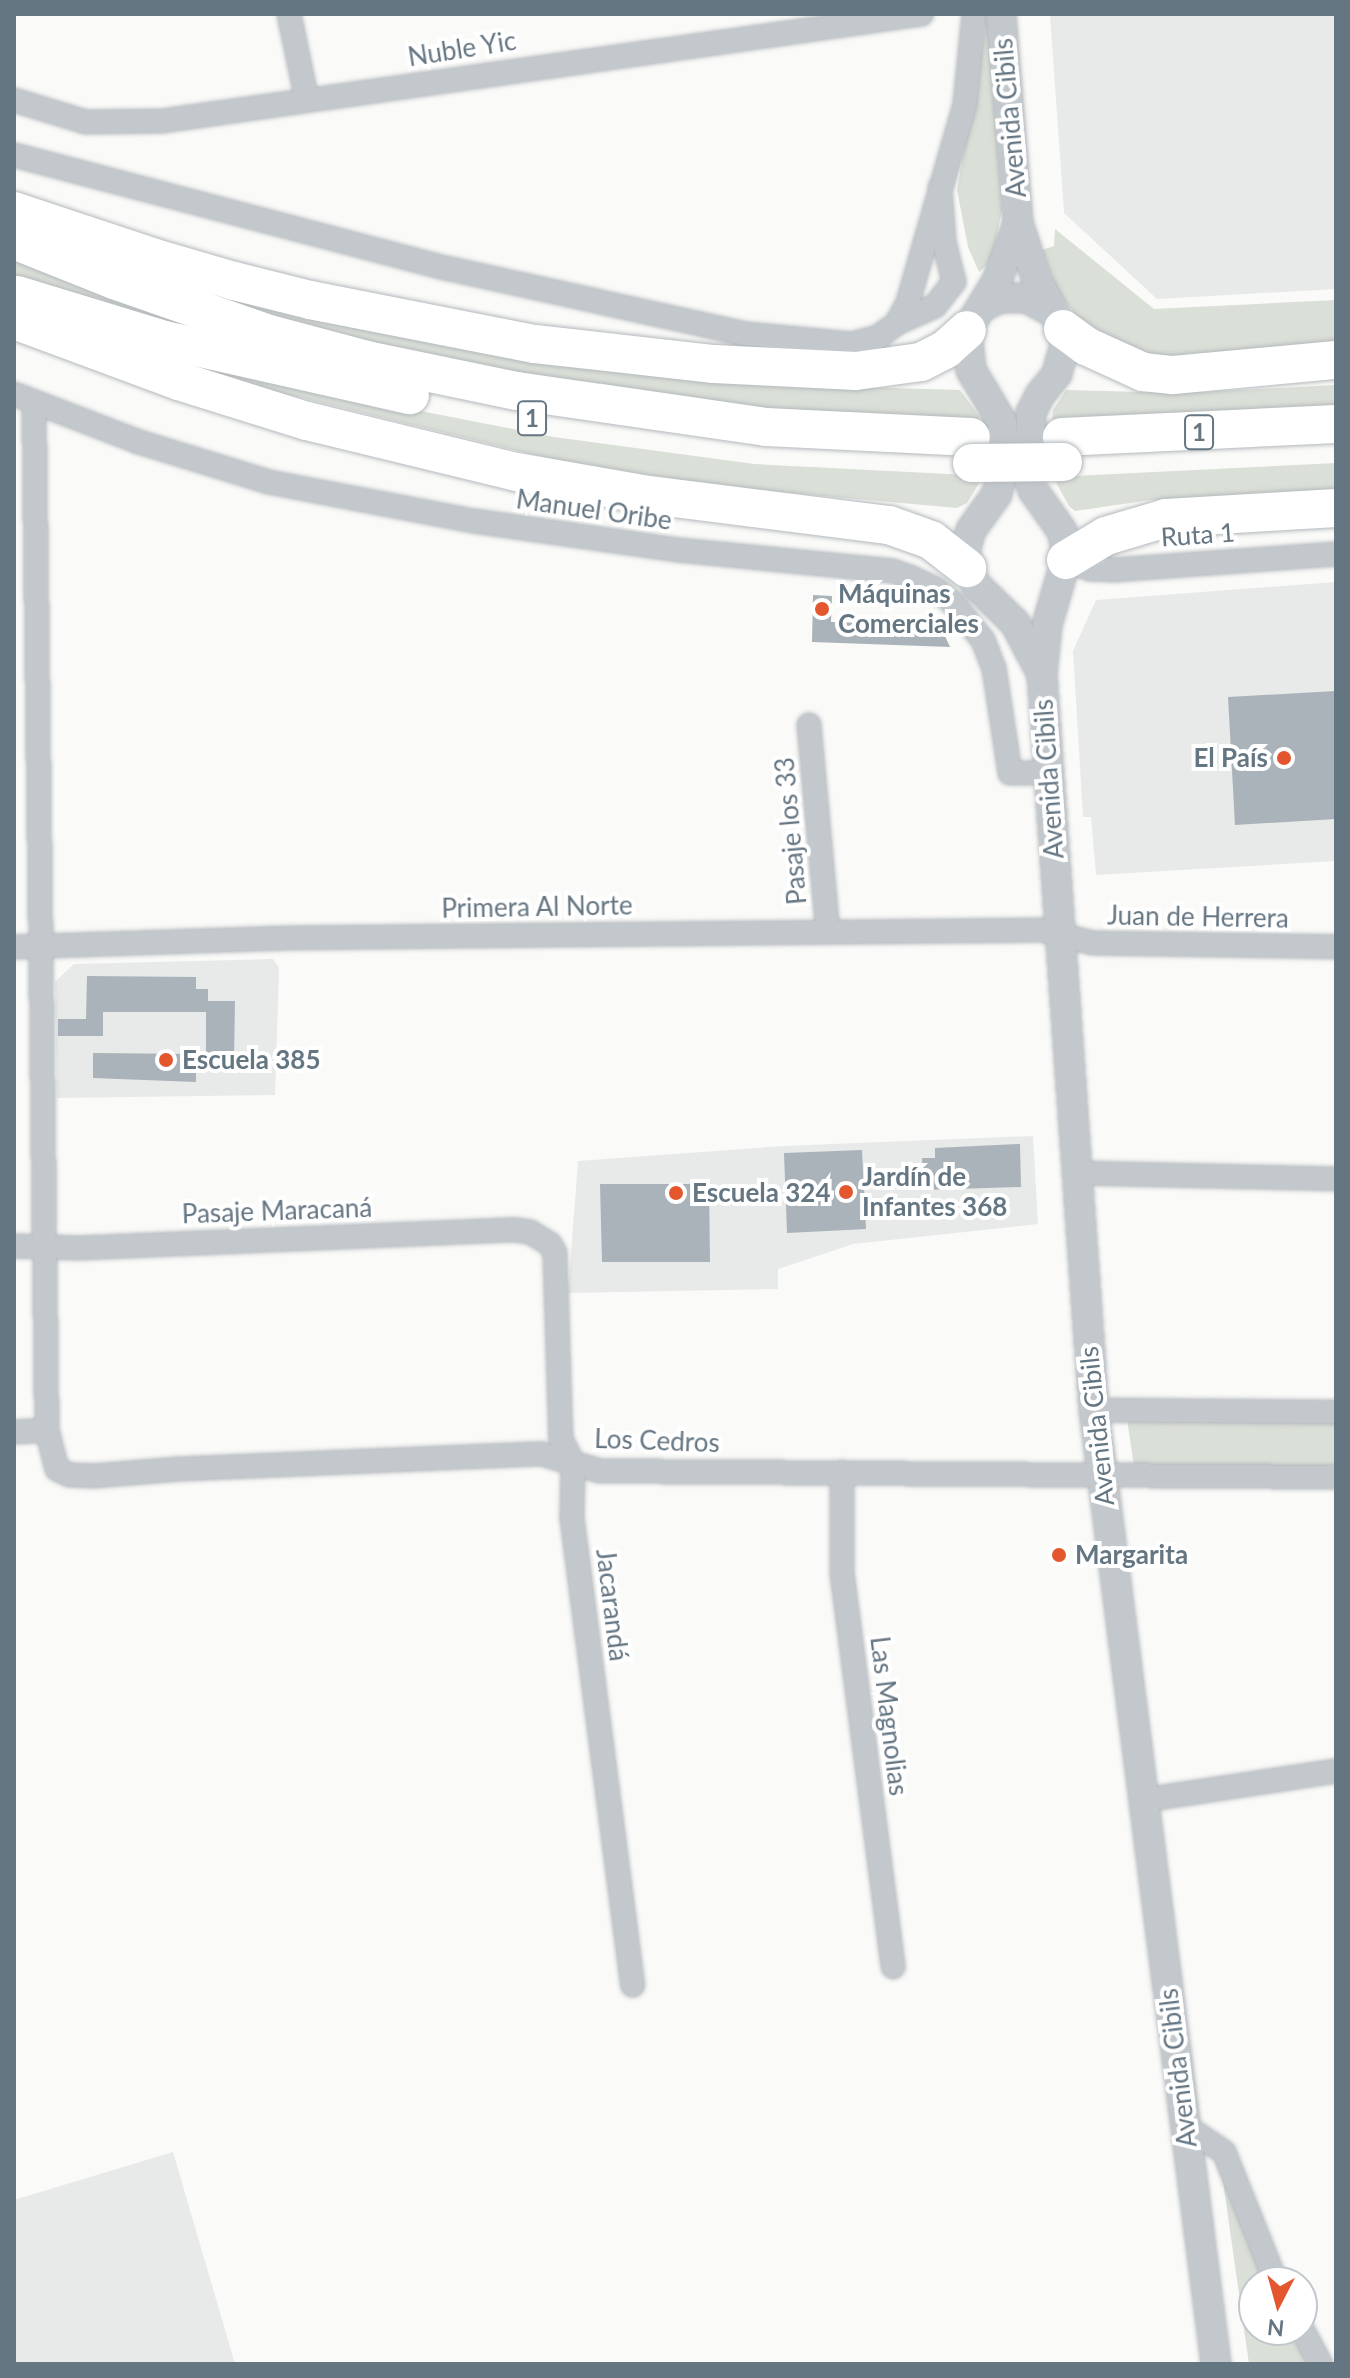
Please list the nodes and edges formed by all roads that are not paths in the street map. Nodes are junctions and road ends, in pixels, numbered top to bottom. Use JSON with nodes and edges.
{"nodes":[{"id":1,"x":289,"y":14,"type":"edge"},
{"id":2,"x":921,"y":14,"type":"edge"},
{"id":3,"x":974,"y":14,"type":"edge"},
{"id":4,"x":1001,"y":14,"type":"edge"},
{"id":5,"x":14,"y":100,"type":"edge"},
{"id":6,"x":307,"y":100,"type":"junction"},
{"id":7,"x":14,"y":155,"type":"edge"},
{"id":8,"x":940,"y":187,"type":"junction"},
{"id":9,"x":14,"y":211,"type":"edge"},
{"id":10,"x":1018,"y":223,"type":"junction"},
{"id":11,"x":14,"y":240,"type":"edge"},
{"id":12,"x":14,"y":294,"type":"edge"},
{"id":13,"x":974,"y":319,"type":"junction"},
{"id":14,"x":14,"y":320,"type":"edge"},
{"id":15,"x":1058,"y":321,"type":"junction"},
{"id":16,"x":897,"y":323,"type":"junction"},
{"id":17,"x":1336,"y":360,"type":"edge"},
{"id":18,"x":24,"y":398,"type":"edge"},
{"id":19,"x":1336,"y":424,"type":"edge"},
{"id":20,"x":1336,"y":448,"type":"edge"},
{"id":21,"x":1062,"y":449,"type":"junction"},
{"id":22,"x":972,"y":450,"type":"junction"},
{"id":23,"x":1336,"y":508,"type":"edge"},
{"id":24,"x":1336,"y":554,"type":"edge"},
{"id":25,"x":1062,"y":570,"type":"junction"},
{"id":26,"x":978,"y":582,"type":"junction"},
{"id":27,"x":1042,"y":674,"type":"junction"},
{"id":28,"x":25,"y":686,"type":"edge"},
{"id":29,"x":809,"y":725,"type":"dead end"},
{"id":30,"x":1049,"y":773,"type":"junction"},
{"id":31,"x":828,"y":932,"type":"junction"},
{"id":32,"x":1060,"y":935,"type":"junction"},
{"id":33,"x":38,"y":946,"type":"junction"},
{"id":34,"x":14,"y":947,"type":"edge"},
{"id":35,"x":1336,"y":947,"type":"edge"},
{"id":36,"x":1077,"y":1173,"type":"junction"},
{"id":37,"x":1336,"y":1179,"type":"edge"},
{"id":38,"x":542,"y":1238,"type":"joint"},
{"id":39,"x":45,"y":1245,"type":"junction"},
{"id":40,"x":14,"y":1246,"type":"edge"},
{"id":41,"x":1094,"y":1410,"type":"junction"},
{"id":42,"x":1336,"y":1412,"type":"edge"},
{"id":43,"x":47,"y":1430,"type":"junction"},
{"id":44,"x":14,"y":1432,"type":"edge"},
{"id":45,"x":573,"y":1464,"type":"junction"},
{"id":46,"x":842,"y":1472,"type":"junction"},
{"id":47,"x":1100,"y":1472,"type":"junction"},
{"id":48,"x":1336,"y":1477,"type":"edge"},
{"id":49,"x":1336,"y":1771,"type":"edge"},
{"id":50,"x":1144,"y":1800,"type":"junction"},
{"id":51,"x":893,"y":1967,"type":"dead end"},
{"id":52,"x":633,"y":1985,"type":"dead end"},
{"id":53,"x":1185,"y":2126,"type":"junction"},
{"id":54,"x":1270,"y":2266,"type":"edge"},
{"id":55,"x":1311,"y":2346,"type":"edge"},
{"id":56,"x":1216,"y":2364,"type":"edge"},
{"id":57,"x":1321,"y":2364,"type":"edge"}],
"edges":[{"from":1,"to":6,"type":"street"},
{"from":2,"to":6,"type":"street","name":"Nuble Yic"},
{"from":3,"to":8,"type":"street"},
{"from":4,"to":10,"type":"street","name":"Avenida Cibils"},
{"from":5,"to":6,"type":"street","name":"Nuble Yic"},
{"from":7,"to":16,"type":"street"},
{"from":8,"to":16,"type":"street"},
{"from":8,"to":16,"type":"street"},
{"from":9,"to":13,"type":"highway"},
{"from":10,"to":13,"type":"street","name":"Avenida Cibils"},
{"from":10,"to":15,"type":"street","name":"Avenida Cibils"},
{"from":11,"to":22,"type":"highway","number":"1"},
{"from":12,"to":22,"type":"highway","number":"1"},
{"from":13,"to":15,"type":"street"},
{"from":13,"to":26,"type":"street"},
{"from":14,"to":26,"type":"highway"},
{"from":15,"to":17,"type":"highway"},
{"from":15,"to":25,"type":"street","name":"Avenida Cibils"},
{"from":18,"to":28,"type":"street"},
{"from":18,"to":30,"type":"street","name":"Manuel Oribe"},
{"from":19,"to":21,"type":"highway","number":"1"},
{"from":20,"to":21,"type":"highway","number":"1"},
{"from":21,"to":22,"type":"highway","number":"1","bridge":true},
{"from":23,"to":25,"type":"highway"},
{"from":24,"to":25,"type":"street","name":"Ruta 1"},
{"from":25,"to":26,"type":"street"},
{"from":25,"to":27,"type":"street","name":"Avenida Cibils"},
{"from":26,"to":27,"type":"street","name":"Avenida Cibils"},
{"from":27,"to":30,"type":"street","name":"Avenida Cibils"},
{"from":28,"to":33,"type":"street"},
{"from":29,"to":31,"type":"street","name":"Pasaje los 33"},
{"from":30,"to":32,"type":"street","name":"Avenida Cibils"},
{"from":31,"to":32,"type":"street","name":"Primera Al Norte"},
{"from":31,"to":33,"type":"street","name":"Primera Al Norte"},
{"from":32,"to":35,"type":"street","name":"Juan de Herrera"},
{"from":32,"to":36,"type":"street","name":"Avenida Cibils"},
{"from":33,"to":34,"type":"street","name":"Primera Al Norte"},
{"from":33,"to":39,"type":"street"},
{"from":36,"to":37,"type":"street"},
{"from":36,"to":41,"type":"street","name":"Avenida Cibils"},
{"from":38,"to":39,"type":"street","name":"Pasaje Maracaná"},
{"from":38,"to":45,"type":"street","name":"Jacarandá"},
{"from":39,"to":40,"type":"street","name":"Pasaje Maracaná"},
{"from":39,"to":43,"type":"street"},
{"from":41,"to":42,"type":"street"},
{"from":41,"to":47,"type":"street","name":"Avenida Cibils"},
{"from":43,"to":44,"type":"street"},
{"from":43,"to":45,"type":"street","name":"Los Cedros"},
{"from":45,"to":46,"type":"street","name":"Los Cedros"},
{"from":45,"to":52,"type":"street","name":"Jacarandá"},
{"from":46,"to":47,"type":"street","name":"Los Cedros"},
{"from":46,"to":51,"type":"street","name":"Las Magnolias"},
{"from":47,"to":48,"type":"street","name":"Los Cedros"},
{"from":47,"to":50,"type":"street","name":"Avenida Cibils"},
{"from":49,"to":50,"type":"street"},
{"from":50,"to":53,"type":"street","name":"Avenida Cibils"},
{"from":53,"to":54,"type":"street"},
{"from":53,"to":56,"type":"street","name":"Avenida Cibils"},
{"from":55,"to":57,"type":"street"}]}
